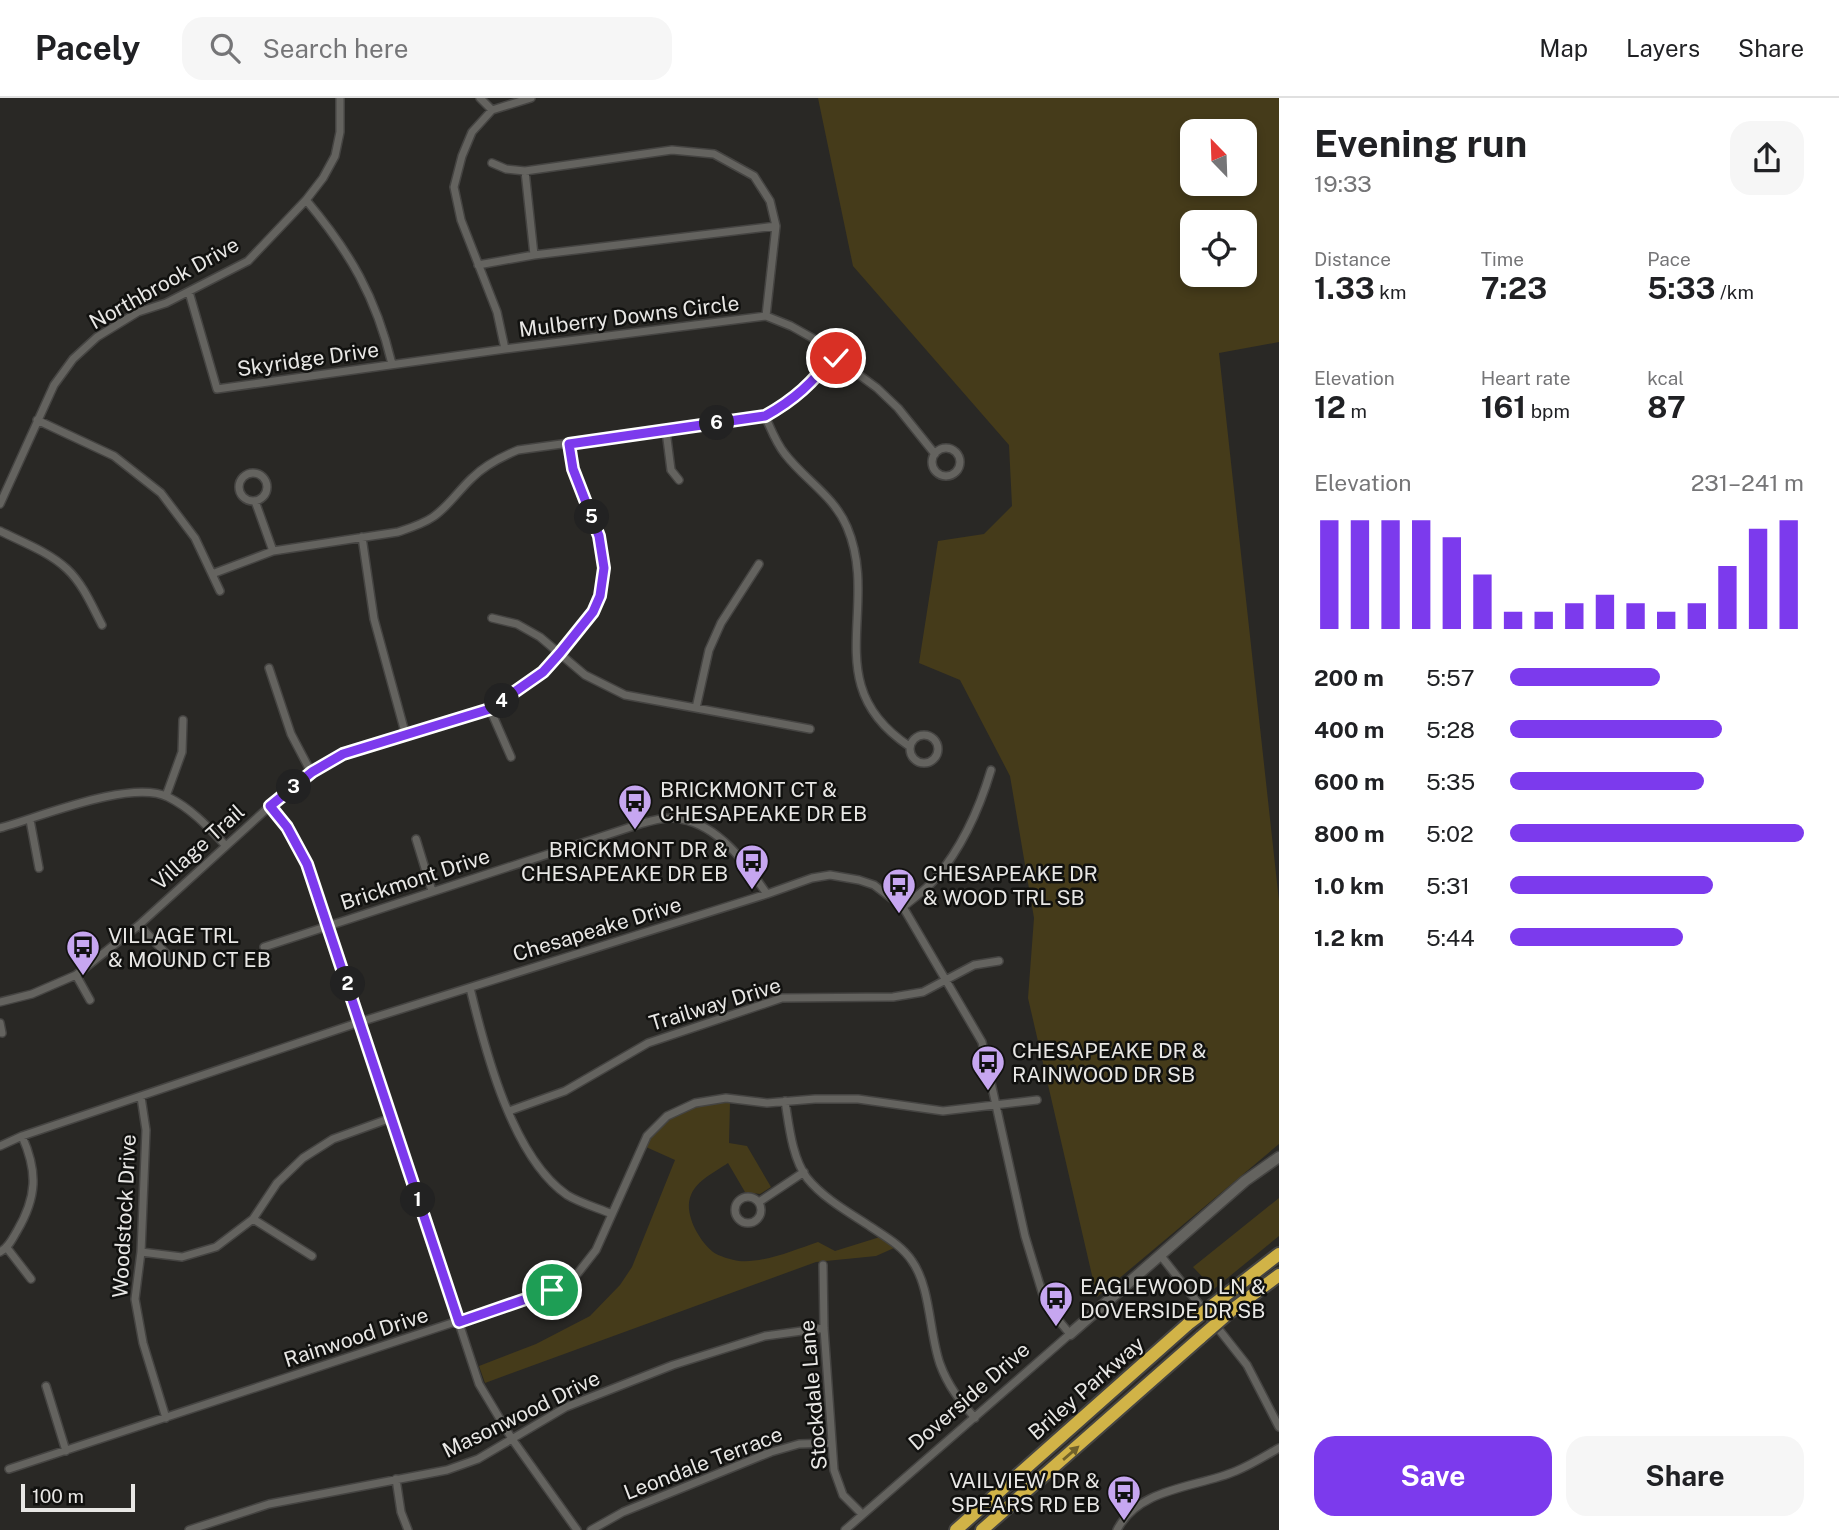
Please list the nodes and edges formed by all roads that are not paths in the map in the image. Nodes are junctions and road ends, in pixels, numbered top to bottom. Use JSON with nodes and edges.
{"nodes":[{"id":1,"x":340,"y":98,"type":"edge"},
{"id":2,"x":480,"y":98,"type":"edge"},
{"id":3,"x":531,"y":98,"type":"edge"},
{"id":4,"x":492,"y":110,"type":"junction"},
{"id":5,"x":492,"y":163,"type":"dead end"},
{"id":6,"x":525,"y":171,"type":"junction"},
{"id":7,"x":306,"y":200,"type":"junction"},
{"id":8,"x":776,"y":226,"type":"junction"},
{"id":9,"x":534,"y":255,"type":"junction"},
{"id":10,"x":478,"y":265,"type":"junction"},
{"id":11,"x":189,"y":292,"type":"junction"},
{"id":12,"x":766,"y":316,"type":"junction"},
{"id":13,"x":505,"y":349,"type":"junction"},
{"id":14,"x":833,"y":355,"type":"junction"},
{"id":15,"x":391,"y":364,"type":"junction"},
{"id":16,"x":765,"y":416,"type":"junction"},
{"id":17,"x":37,"y":420,"type":"junction"},
{"id":18,"x":666,"y":431,"type":"junction"},
{"id":19,"x":569,"y":444,"type":"junction"},
{"id":20,"x":935,"y":454,"type":"dead end"},
{"id":21,"x":679,"y":480,"type":"dead end"},
{"id":22,"x":255,"y":500,"type":"dead end"},
{"id":23,"x":0,"y":504,"type":"edge"},
{"id":24,"x":0,"y":531,"type":"edge"},
{"id":25,"x":362,"y":537,"type":"junction"},
{"id":26,"x":273,"y":551,"type":"junction"},
{"id":27,"x":759,"y":564,"type":"dead end"},
{"id":28,"x":212,"y":573,"type":"junction"},
{"id":29,"x":220,"y":591,"type":"dead end"},
{"id":30,"x":492,"y":618,"type":"dead end"},
{"id":31,"x":102,"y":625,"type":"dead end"},
{"id":32,"x":560,"y":653,"type":"junction"},
{"id":33,"x":269,"y":668,"type":"dead end"},
{"id":34,"x":696,"y":708,"type":"junction"},
{"id":35,"x":490,"y":709,"type":"junction"},
{"id":36,"x":183,"y":720,"type":"dead end"},
{"id":37,"x":810,"y":729,"type":"dead end"},
{"id":38,"x":406,"y":736,"type":"junction"},
{"id":39,"x":909,"y":746,"type":"junction"},
{"id":40,"x":511,"y":757,"type":"dead end"},
{"id":41,"x":991,"y":770,"type":"dead end"},
{"id":42,"x":312,"y":772,"type":"junction"},
{"id":43,"x":166,"y":796,"type":"junction"},
{"id":44,"x":270,"y":806,"type":"junction"},
{"id":45,"x":30,"y":820,"type":"junction"},
{"id":46,"x":0,"y":828,"type":"edge"},
{"id":47,"x":416,"y":839,"type":"dead end"},
{"id":48,"x":226,"y":846,"type":"junction"},
{"id":49,"x":39,"y":867,"type":"dead end"},
{"id":50,"x":432,"y":891,"type":"junction"},
{"id":51,"x":767,"y":894,"type":"junction"},
{"id":52,"x":903,"y":907,"type":"junction"},
{"id":53,"x":139,"y":925,"type":"junction"},
{"id":54,"x":329,"y":926,"type":"junction"},
{"id":55,"x":264,"y":947,"type":"dead end"},
{"id":56,"x":173,"y":961,"type":"dead end"},
{"id":57,"x":999,"y":961,"type":"dead end"},
{"id":58,"x":76,"y":975,"type":"junction"},
{"id":59,"x":945,"y":981,"type":"junction"},
{"id":60,"x":470,"y":988,"type":"junction"},
{"id":61,"x":90,"y":1000,"type":"dead end"},
{"id":62,"x":0,"y":1002,"type":"edge"},
{"id":63,"x":360,"y":1022,"type":"junction"},
{"id":64,"x":0,"y":1023,"type":"edge"},
{"id":65,"x":2,"y":1033,"type":"dead end"},
{"id":66,"x":141,"y":1097,"type":"junction"},
{"id":67,"x":1038,"y":1100,"type":"dead end"},
{"id":68,"x":785,"y":1101,"type":"junction"},
{"id":69,"x":998,"y":1105,"type":"junction"},
{"id":70,"x":509,"y":1111,"type":"junction"},
{"id":71,"x":391,"y":1118,"type":"junction"},
{"id":72,"x":22,"y":1136,"type":"junction"},
{"id":73,"x":0,"y":1146,"type":"edge"},
{"id":74,"x":1279,"y":1157,"type":"edge"},
{"id":75,"x":804,"y":1172,"type":"junction"},
{"id":76,"x":759,"y":1202,"type":"dead end"},
{"id":77,"x":612,"y":1214,"type":"junction"},
{"id":78,"x":253,"y":1219,"type":"junction"},
{"id":79,"x":4,"y":1250,"type":"edge"},
{"id":80,"x":141,"y":1252,"type":"junction"},
{"id":81,"x":1279,"y":1254,"type":"edge"},
{"id":82,"x":312,"y":1256,"type":"dead end"},
{"id":83,"x":1161,"y":1256,"type":"junction"},
{"id":84,"x":823,"y":1265,"type":"dead end"},
{"id":85,"x":1279,"y":1275,"type":"edge"},
{"id":86,"x":31,"y":1279,"type":"dead end"},
{"id":87,"x":459,"y":1322,"type":"junction"},
{"id":88,"x":824,"y":1328,"type":"junction"},
{"id":89,"x":1070,"y":1334,"type":"junction"},
{"id":90,"x":46,"y":1386,"type":"dead end"},
{"id":91,"x":166,"y":1418,"type":"junction"},
{"id":92,"x":975,"y":1418,"type":"junction"},
{"id":93,"x":1279,"y":1427,"type":"edge"},
{"id":94,"x":512,"y":1439,"type":"junction"},
{"id":95,"x":831,"y":1443,"type":"junction"},
{"id":96,"x":1279,"y":1448,"type":"edge"},
{"id":97,"x":66,"y":1451,"type":"junction"},
{"id":98,"x":9,"y":1469,"type":"dead end"},
{"id":99,"x":396,"y":1479,"type":"junction"},
{"id":100,"x":862,"y":1514,"type":"junction"},
{"id":101,"x":189,"y":1530,"type":"edge"},
{"id":102,"x":408,"y":1530,"type":"edge"},
{"id":103,"x":577,"y":1530,"type":"edge"},
{"id":104,"x":591,"y":1530,"type":"edge"},
{"id":105,"x":845,"y":1530,"type":"edge"},
{"id":106,"x":956,"y":1530,"type":"edge"},
{"id":107,"x":982,"y":1530,"type":"edge"},
{"id":108,"x":1117,"y":1530,"type":"edge"}],
"edges":[{"from":1,"to":7,"type":"street","name":"Northbrook Drive"},
{"from":2,"to":4,"type":"street"},
{"from":3,"to":4,"type":"street"},
{"from":4,"to":10,"type":"street","name":"Mulberry Downs Circle"},
{"from":5,"to":6,"type":"street","name":"Mulberry Downs Circle"},
{"from":6,"to":8,"type":"street","name":"Mulberry Downs Circle"},
{"from":6,"to":9,"type":"street"},
{"from":7,"to":11,"type":"street","name":"Northbrook Drive"},
{"from":7,"to":15,"type":"street"},
{"from":8,"to":9,"type":"street"},
{"from":8,"to":12,"type":"street","name":"Mulberry Downs Circle"},
{"from":9,"to":10,"type":"street"},
{"from":10,"to":13,"type":"street","name":"Mulberry Downs Circle"},
{"from":11,"to":15,"type":"street","name":"Skyridge Drive"},
{"from":11,"to":17,"type":"street","name":"Northbrook Drive"},
{"from":12,"to":13,"type":"street","name":"Mulberry Downs Circle"},
{"from":12,"to":14,"type":"street"},
{"from":13,"to":15,"type":"street","name":"Skyridge Drive"},
{"from":14,"to":16,"type":"street"},
{"from":14,"to":20,"type":"street"},
{"from":16,"to":18,"type":"street"},
{"from":16,"to":39,"type":"street"},
{"from":17,"to":23,"type":"street","name":"Northbrook Drive"},
{"from":17,"to":28,"type":"street"},
{"from":18,"to":19,"type":"street"},
{"from":18,"to":21,"type":"street"},
{"from":19,"to":25,"type":"street"},
{"from":19,"to":32,"type":"street","name":"Village Trail"},
{"from":22,"to":26,"type":"street"},
{"from":24,"to":31,"type":"street"},
{"from":25,"to":26,"type":"street"},
{"from":25,"to":38,"type":"street"},
{"from":26,"to":28,"type":"street"},
{"from":27,"to":34,"type":"street"},
{"from":28,"to":29,"type":"street"},
{"from":30,"to":32,"type":"street"},
{"from":32,"to":34,"type":"street"},
{"from":32,"to":35,"type":"street","name":"Village Trail"},
{"from":33,"to":42,"type":"street"},
{"from":34,"to":37,"type":"street"},
{"from":35,"to":38,"type":"street","name":"Village Trail"},
{"from":35,"to":40,"type":"street"},
{"from":36,"to":43,"type":"street"},
{"from":38,"to":42,"type":"street","name":"Village Trail"},
{"from":39,"to":39,"type":"street"},
{"from":41,"to":52,"type":"street"},
{"from":42,"to":44,"type":"street","name":"Village Trail"},
{"from":43,"to":45,"type":"street"},
{"from":43,"to":48,"type":"street"},
{"from":44,"to":48,"type":"street","name":"Village Trail"},
{"from":44,"to":54,"type":"street"},
{"from":45,"to":46,"type":"street"},
{"from":45,"to":49,"type":"street"},
{"from":47,"to":50,"type":"street"},
{"from":48,"to":53,"type":"street","name":"Village Trail"},
{"from":50,"to":51,"type":"street","name":"Brickmont Drive"},
{"from":50,"to":54,"type":"street","name":"Brickmont Drive"},
{"from":51,"to":52,"type":"street","name":"Chesapeake Drive"},
{"from":51,"to":60,"type":"street","name":"Chesapeake Drive"},
{"from":52,"to":59,"type":"street","name":"Chesapeake Drive"},
{"from":53,"to":56,"type":"street"},
{"from":53,"to":58,"type":"street","name":"Village Trail"},
{"from":54,"to":55,"type":"street","name":"Brickmont Drive"},
{"from":54,"to":63,"type":"street"},
{"from":57,"to":59,"type":"street","name":"Trailway Drive"},
{"from":58,"to":61,"type":"street"},
{"from":58,"to":62,"type":"street","name":"Village Trail"},
{"from":59,"to":69,"type":"street","name":"Chesapeake Drive"},
{"from":59,"to":70,"type":"street","name":"Trailway Drive"},
{"from":60,"to":63,"type":"street","name":"Chesapeake Drive"},
{"from":60,"to":70,"type":"street"},
{"from":63,"to":66,"type":"street","name":"Chesapeake Drive"},
{"from":63,"to":71,"type":"street"},
{"from":64,"to":65,"type":"street"},
{"from":66,"to":72,"type":"street","name":"Chesapeake Drive"},
{"from":66,"to":80,"type":"street","name":"Woodstock Drive"},
{"from":67,"to":69,"type":"street","name":"Rainwood Drive"},
{"from":68,"to":69,"type":"street","name":"Rainwood Drive"},
{"from":68,"to":75,"type":"street"},
{"from":68,"to":77,"type":"street","name":"Rainwood Drive"},
{"from":69,"to":89,"type":"street","name":"Chesapeake Drive"},
{"from":70,"to":77,"type":"street"},
{"from":71,"to":78,"type":"street"},
{"from":71,"to":87,"type":"street"},
{"from":72,"to":73,"type":"street","name":"Chesapeake Drive"},
{"from":72,"to":79,"type":"street"},
{"from":74,"to":83,"type":"street","name":"Doverside Drive"},
{"from":75,"to":76,"type":"street"},
{"from":75,"to":92,"type":"street"},
{"from":77,"to":87,"type":"street","name":"Rainwood Drive"},
{"from":78,"to":80,"type":"street"},
{"from":78,"to":82,"type":"street"},
{"from":79,"to":86,"type":"street"},
{"from":80,"to":91,"type":"street","name":"Woodstock Drive"},
{"from":81,"to":106,"type":"highway","name":"Briley Parkway","bridge":true},
{"from":83,"to":89,"type":"street","name":"Doverside Drive"},
{"from":83,"to":93,"type":"street"},
{"from":84,"to":88,"type":"street","name":"Stockdale Lane"},
{"from":107,"to":85,"type":"highway","name":"Briley Parkway","one_way":true,"bridge":true},
{"from":87,"to":91,"type":"street","name":"Rainwood Drive"},
{"from":87,"to":94,"type":"street"},
{"from":88,"to":94,"type":"street","name":"Masonwood Drive"},
{"from":88,"to":95,"type":"street","name":"Stockdale Lane"},
{"from":89,"to":92,"type":"street","name":"Doverside Drive"},
{"from":90,"to":97,"type":"street"},
{"from":91,"to":97,"type":"street","name":"Rainwood Drive"},
{"from":92,"to":100,"type":"street","name":"Doverside Drive"},
{"from":94,"to":99,"type":"street","name":"Masonwood Drive"},
{"from":94,"to":103,"type":"street"},
{"from":95,"to":100,"type":"street","name":"Stockdale Lane"},
{"from":95,"to":104,"type":"street","name":"Leondale Terrace"},
{"from":96,"to":108,"type":"street"},
{"from":97,"to":98,"type":"street","name":"Rainwood Drive"},
{"from":99,"to":101,"type":"street","name":"Masonwood Drive"},
{"from":99,"to":102,"type":"street"},
{"from":100,"to":105,"type":"street","name":"Doverside Drive"}]}
